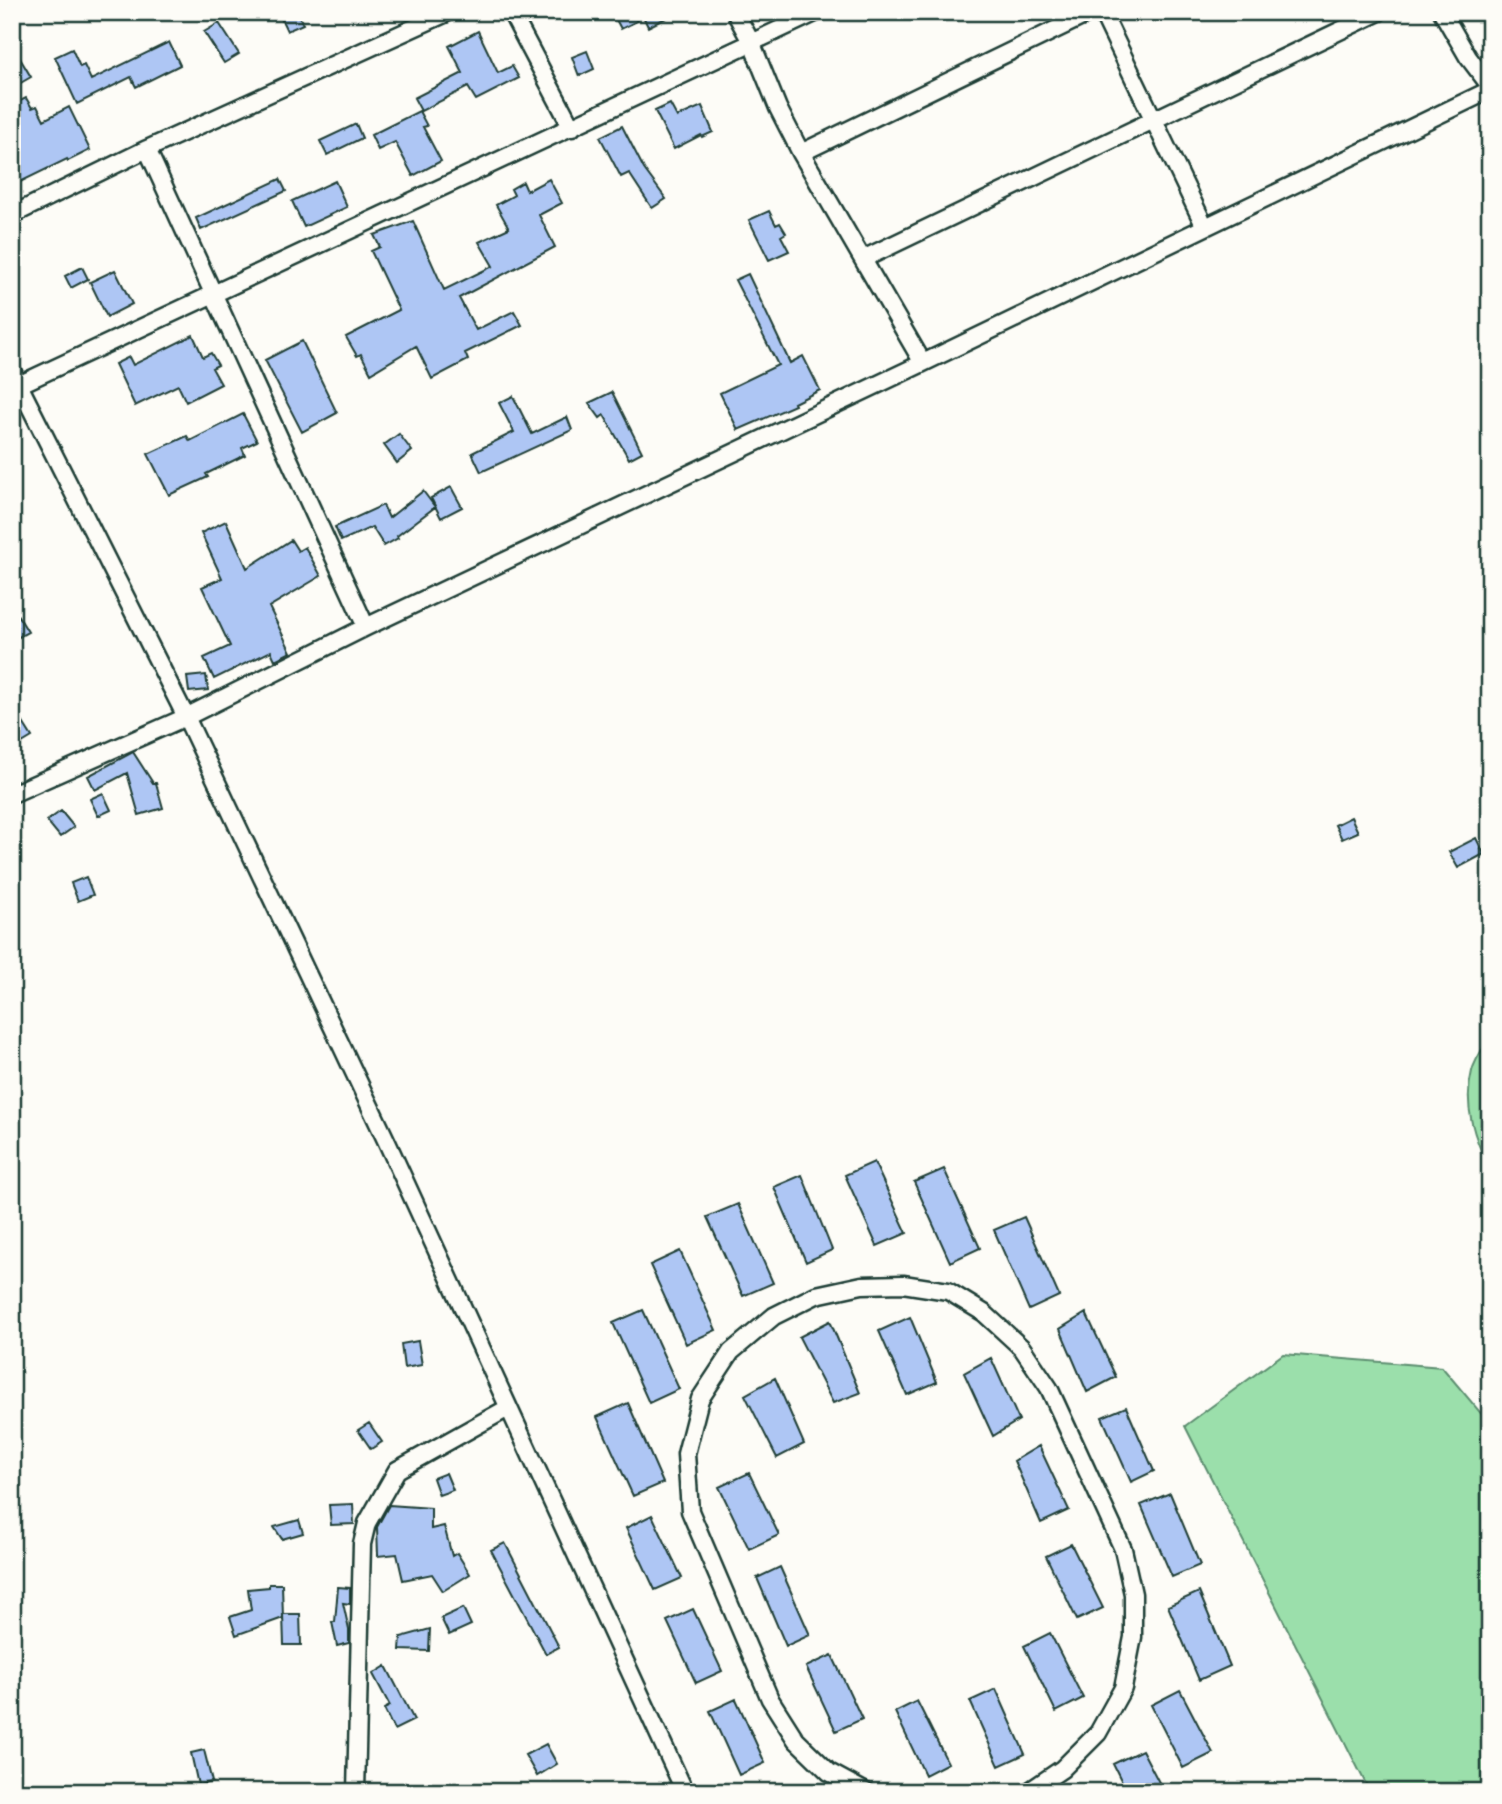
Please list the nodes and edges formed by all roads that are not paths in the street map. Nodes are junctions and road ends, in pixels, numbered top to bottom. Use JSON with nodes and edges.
{"nodes":[{"id":1,"x":449,"y":12,"type":"edge"},
{"id":2,"x":511,"y":12,"type":"edge"},
{"id":3,"x":735,"y":12,"type":"edge"},
{"id":4,"x":817,"y":12,"type":"edge"},
{"id":5,"x":1092,"y":12,"type":"edge"},
{"id":6,"x":1102,"y":12,"type":"edge"},
{"id":7,"x":1379,"y":12,"type":"edge"},
{"id":8,"x":1442,"y":12,"type":"edge"},
{"id":9,"x":752,"y":44,"type":"junction"},
{"id":10,"x":1490,"y":88,"type":"edge"},
{"id":11,"x":1154,"y":120,"type":"junction"},
{"id":12,"x":572,"y":128,"type":"junction"},
{"id":13,"x":147,"y":149,"type":"junction"},
{"id":14,"x":801,"y":153,"type":"junction"},
{"id":15,"x":12,"y":215,"type":"edge"},
{"id":16,"x":1205,"y":227,"type":"junction"},
{"id":17,"x":863,"y":259,"type":"junction"},
{"id":18,"x":214,"y":292,"type":"junction"},
{"id":19,"x":923,"y":363,"type":"junction"},
{"id":20,"x":14,"y":381,"type":"edge"},
{"id":21,"x":366,"y":627,"type":"junction"},
{"id":22,"x":186,"y":717,"type":"junction"},
{"id":23,"x":12,"y":794,"type":"edge"},
{"id":24,"x":508,"y":1408,"type":"junction"},
{"id":25,"x":356,"y":1792,"type":"edge"},
{"id":26,"x":685,"y":1792,"type":"edge"},
{"id":27,"x":866,"y":1792,"type":"edge"},
{"id":28,"x":1028,"y":1792,"type":"edge"}],
"edges":[{"from":1,"to":13,"type":"street"},
{"from":2,"to":12,"type":"street"},
{"from":3,"to":9,"type":"street"},
{"from":4,"to":9,"type":"street"},
{"from":5,"to":14,"type":"street"},
{"from":6,"to":11,"type":"street"},
{"from":7,"to":11,"type":"street"},
{"from":8,"to":10,"type":"street"},
{"from":9,"to":12,"type":"street"},
{"from":9,"to":14,"type":"street"},
{"from":10,"to":16,"type":"street"},
{"from":11,"to":16,"type":"street"},
{"from":11,"to":17,"type":"street"},
{"from":12,"to":18,"type":"street"},
{"from":13,"to":15,"type":"street"},
{"from":13,"to":18,"type":"street"},
{"from":14,"to":17,"type":"street"},
{"from":16,"to":19,"type":"street"},
{"from":17,"to":19,"type":"street"},
{"from":18,"to":20,"type":"street"},
{"from":18,"to":21,"type":"street"},
{"from":19,"to":21,"type":"street"},
{"from":20,"to":22,"type":"street"},
{"from":21,"to":22,"type":"street"},
{"from":22,"to":23,"type":"street"},
{"from":22,"to":24,"type":"street"},
{"from":24,"to":25,"type":"street"},
{"from":24,"to":26,"type":"street"},
{"from":27,"to":28,"type":"street"}]}
